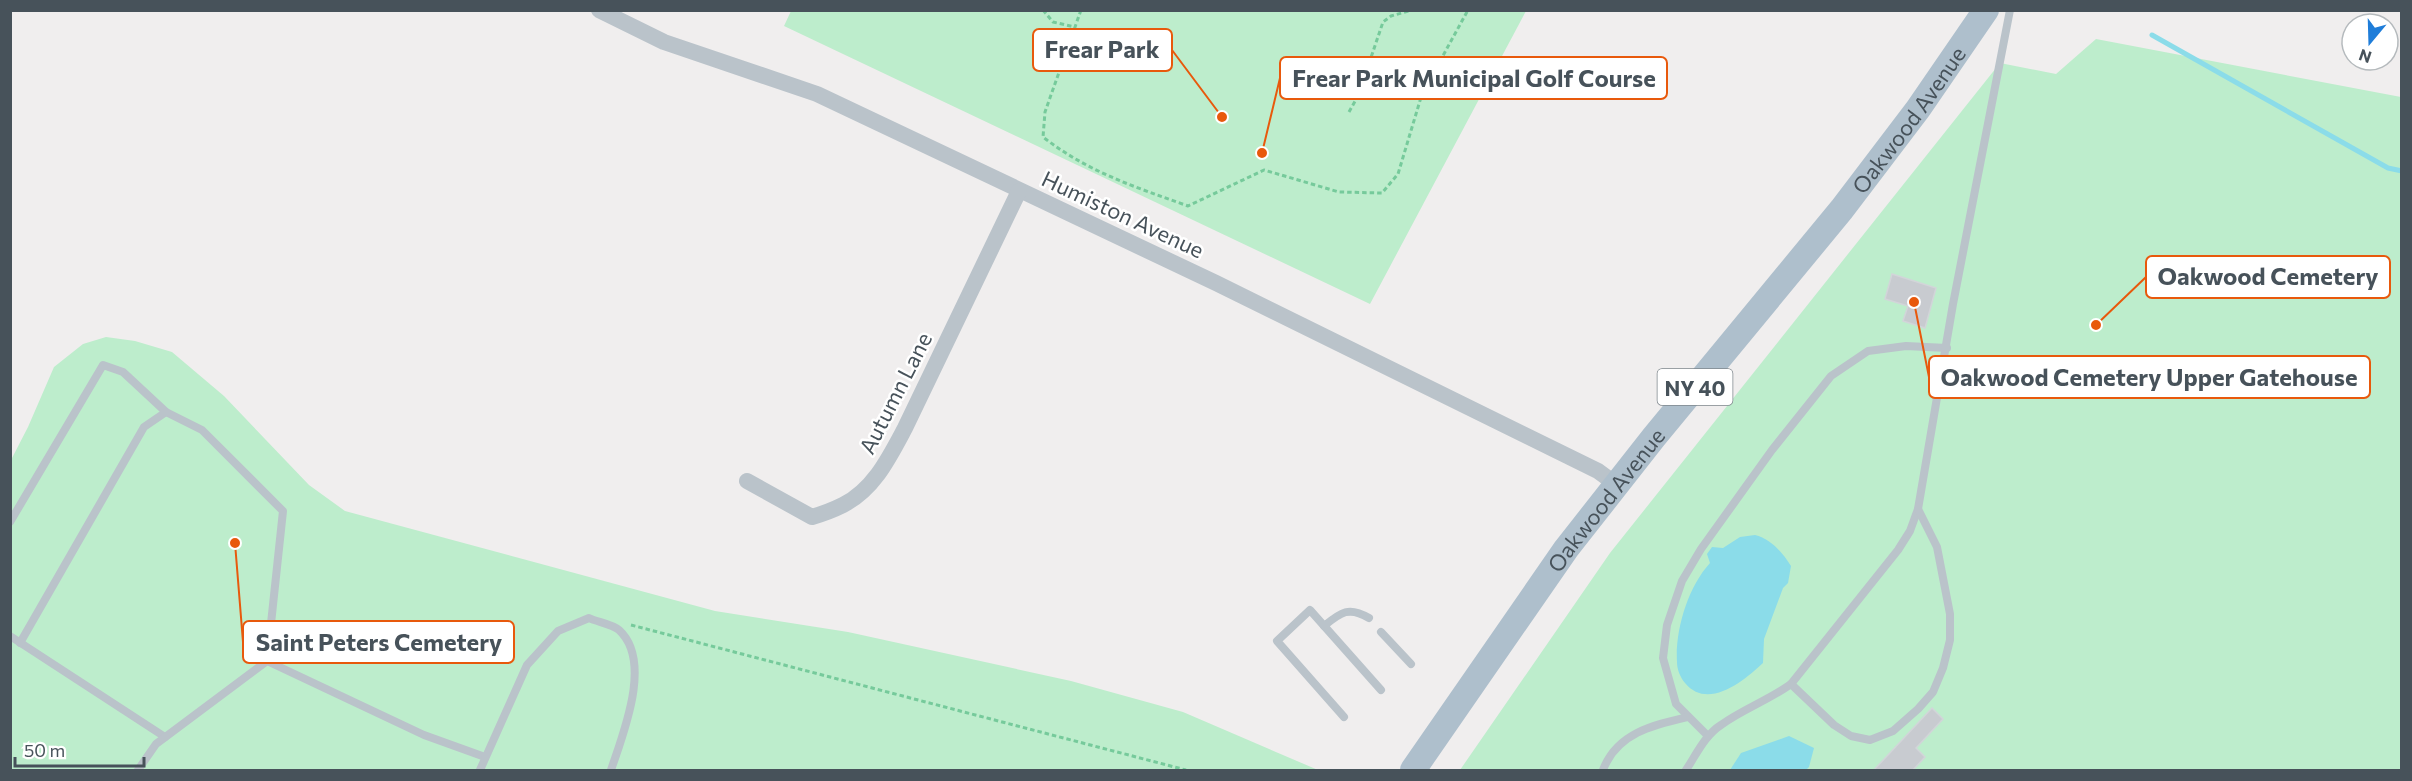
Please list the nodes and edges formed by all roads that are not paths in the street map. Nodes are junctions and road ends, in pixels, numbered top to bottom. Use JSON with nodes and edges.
{"nodes":[{"id":1,"x":599,"y":10,"type":"edge"},
{"id":2,"x":1986,"y":10,"type":"edge"},
{"id":3,"x":2010,"y":10,"type":"edge"},
{"id":4,"x":1019,"y":191,"type":"junction"},
{"id":5,"x":1947,"y":348,"type":"junction"},
{"id":6,"x":166,"y":412,"type":"junction"},
{"id":7,"x":747,"y":481,"type":"dead end"},
{"id":8,"x":1617,"y":485,"type":"junction"},
{"id":9,"x":1918,"y":509,"type":"junction"},
{"id":10,"x":10,"y":522,"type":"edge"},
{"id":11,"x":1369,"y":618,"type":"dead end"},
{"id":12,"x":1324,"y":626,"type":"junction"},
{"id":13,"x":1381,"y":632,"type":"dead end"},
{"id":14,"x":10,"y":636,"type":"edge"},
{"id":15,"x":20,"y":643,"type":"junction"},
{"id":16,"x":267,"y":660,"type":"junction"},
{"id":17,"x":1411,"y":664,"type":"dead end"},
{"id":18,"x":1791,"y":684,"type":"junction"},
{"id":19,"x":1381,"y":690,"type":"dead end"},
{"id":20,"x":1344,"y":717,"type":"dead end"},
{"id":21,"x":1688,"y":717,"type":"junction"},
{"id":22,"x":1708,"y":736,"type":"junction"},
{"id":23,"x":165,"y":737,"type":"junction"},
{"id":24,"x":485,"y":757,"type":"junction"},
{"id":25,"x":138,"y":771,"type":"edge"},
{"id":26,"x":480,"y":771,"type":"edge"},
{"id":27,"x":611,"y":771,"type":"edge"},
{"id":28,"x":1413,"y":771,"type":"edge"},
{"id":29,"x":1603,"y":771,"type":"edge"},
{"id":30,"x":1686,"y":771,"type":"edge"}],
"edges":[{"from":1,"to":4,"type":"street","name":"Humiston Avenue"},
{"from":2,"to":8,"type":"main road","name":"Oakwood Avenue","number":"NY 40"},
{"from":3,"to":5,"type":"lane"},
{"from":4,"to":7,"type":"street","name":"Autumn Lane"},
{"from":4,"to":8,"type":"street","name":"Humiston Avenue"},
{"from":5,"to":9,"type":"lane"},
{"from":5,"to":21,"type":"lane"},
{"from":6,"to":10,"type":"lane"},
{"from":6,"to":15,"type":"lane"},
{"from":6,"to":16,"type":"lane"},
{"from":8,"to":28,"type":"main road","name":"Oakwood Avenue","number":"NY 40"},
{"from":9,"to":18,"type":"lane"},
{"from":9,"to":18,"type":"lane"},
{"from":11,"to":12,"type":"lane"},
{"from":12,"to":19,"type":"lane"},
{"from":12,"to":20,"type":"lane"},
{"from":13,"to":17,"type":"lane"},
{"from":14,"to":15,"type":"lane"},
{"from":15,"to":23,"type":"lane"},
{"from":16,"to":23,"type":"lane"},
{"from":16,"to":24,"type":"lane"},
{"from":18,"to":22,"type":"lane"},
{"from":21,"to":22,"type":"lane"},
{"from":21,"to":29,"type":"lane"},
{"from":22,"to":30,"type":"lane"},
{"from":23,"to":25,"type":"lane"},
{"from":24,"to":26,"type":"lane"},
{"from":24,"to":27,"type":"lane"}]}
